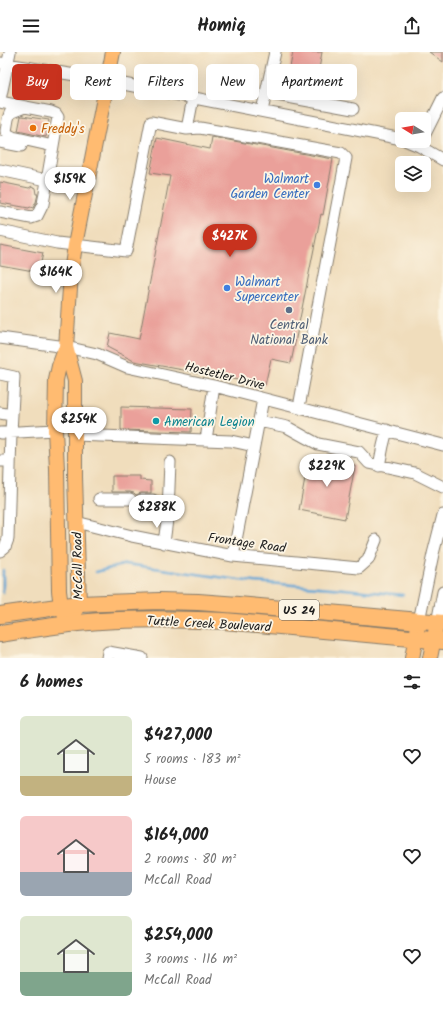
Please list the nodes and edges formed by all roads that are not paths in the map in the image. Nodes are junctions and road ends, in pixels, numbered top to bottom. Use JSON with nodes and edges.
{"nodes":[{"id":1,"x":10,"y":52,"type":"edge"},
{"id":2,"x":112,"y":52,"type":"edge"},
{"id":3,"x":275,"y":52,"type":"edge"},
{"id":4,"x":4,"y":64,"type":"edge"},
{"id":5,"x":110,"y":64,"type":"edge"},
{"id":6,"x":70,"y":75,"type":"edge"},
{"id":7,"x":266,"y":92,"type":"junction"},
{"id":8,"x":443,"y":98,"type":"edge"},
{"id":9,"x":198,"y":99,"type":"edge"},
{"id":10,"x":103,"y":100,"type":"edge"},
{"id":11,"x":192,"y":100,"type":"edge"},
{"id":12,"x":0,"y":101,"type":"edge"},
{"id":13,"x":26,"y":107,"type":"junction"},
{"id":14,"x":353,"y":109,"type":"dead end"},
{"id":15,"x":262,"y":111,"type":"junction"},
{"id":16,"x":431,"y":122,"type":"edge"},
{"id":17,"x":187,"y":129,"type":"junction"},
{"id":18,"x":395,"y":138,"type":"edge"},
{"id":19,"x":0,"y":142,"type":"edge"},
{"id":20,"x":426,"y":148,"type":"edge"},
{"id":21,"x":53,"y":149,"type":"junction"},
{"id":22,"x":443,"y":160,"type":"edge"},
{"id":23,"x":0,"y":170,"type":"edge"},
{"id":24,"x":33,"y":177,"type":"junction"},
{"id":25,"x":0,"y":178,"type":"edge"},
{"id":26,"x":47,"y":180,"type":"junction"},
{"id":27,"x":0,"y":204,"type":"edge"},
{"id":28,"x":0,"y":212,"type":"edge"},
{"id":29,"x":22,"y":216,"type":"junction"},
{"id":30,"x":0,"y":231,"type":"edge"},
{"id":31,"x":75,"y":245,"type":"junction"},
{"id":32,"x":0,"y":338,"type":"edge"},
{"id":33,"x":66,"y":347,"type":"junction"},
{"id":34,"x":0,"y":374,"type":"edge"},
{"id":35,"x":214,"y":386,"type":"junction"},
{"id":36,"x":263,"y":399,"type":"junction"},
{"id":37,"x":299,"y":407,"type":"junction"},
{"id":38,"x":0,"y":413,"type":"edge"},
{"id":39,"x":12,"y":415,"type":"junction"},
{"id":40,"x":259,"y":421,"type":"junction"},
{"id":41,"x":56,"y":430,"type":"junction"},
{"id":42,"x":387,"y":430,"type":"junction"},
{"id":43,"x":5,"y":433,"type":"edge"},
{"id":44,"x":75,"y":436,"type":"junction"},
{"id":45,"x":206,"y":440,"type":"junction"},
{"id":46,"x":443,"y":445,"type":"edge"},
{"id":47,"x":254,"y":446,"type":"junction"},
{"id":48,"x":5,"y":461,"type":"edge"},
{"id":49,"x":170,"y":462,"type":"dead end"},
{"id":50,"x":379,"y":466,"type":"junction"},
{"id":51,"x":57,"y":469,"type":"junction"},
{"id":52,"x":75,"y":477,"type":"junction"},
{"id":53,"x":443,"y":487,"type":"edge"},
{"id":54,"x":5,"y":498,"type":"edge"},
{"id":55,"x":102,"y":501,"type":"dead end"},
{"id":56,"x":158,"y":508,"type":"dead end"},
{"id":57,"x":443,"y":515,"type":"edge"},
{"id":58,"x":76,"y":522,"type":"junction"},
{"id":59,"x":376,"y":540,"type":"dead end"},
{"id":60,"x":164,"y":543,"type":"junction"},
{"id":61,"x":0,"y":551,"type":"edge"},
{"id":62,"x":233,"y":556,"type":"junction"},
{"id":63,"x":443,"y":592,"type":"edge"},
{"id":64,"x":79,"y":604,"type":"junction"},
{"id":65,"x":61,"y":606,"type":"junction"},
{"id":66,"x":0,"y":615,"type":"edge"},
{"id":67,"x":419,"y":622,"type":"junction"},
{"id":68,"x":440,"y":623,"type":"edge"},
{"id":69,"x":68,"y":624,"type":"junction"},
{"id":70,"x":0,"y":634,"type":"edge"},
{"id":71,"x":416,"y":639,"type":"junction"},
{"id":72,"x":438,"y":641,"type":"edge"},
{"id":73,"x":107,"y":658,"type":"edge"},
{"id":74,"x":142,"y":658,"type":"edge"},
{"id":75,"x":412,"y":658,"type":"edge"},
{"id":76,"x":430,"y":658,"type":"edge"}],
"edges":[{"from":1,"to":4,"type":"street"},
{"from":2,"to":5,"type":"main road","name":"McCall Road"},
{"from":3,"to":7,"type":"street"},
{"from":4,"to":6,"type":"street"},
{"from":4,"to":12,"type":"street"},
{"from":7,"to":14,"type":"street"},
{"from":7,"to":15,"type":"street"},
{"from":8,"to":16,"type":"street"},
{"from":9,"to":15,"type":"street"},
{"from":10,"to":31,"type":"main road","name":"McCall Road"},
{"from":11,"to":17,"type":"street"},
{"from":12,"to":13,"type":"street"},
{"from":13,"to":21,"type":"street"},
{"from":13,"to":21,"type":"street"},
{"from":15,"to":18,"type":"street"},
{"from":17,"to":31,"type":"street"},
{"from":17,"to":37,"type":"street"},
{"from":19,"to":21,"type":"street"},
{"from":20,"to":22,"type":"street"},
{"from":21,"to":26,"type":"street"},
{"from":23,"to":24,"type":"street"},
{"from":24,"to":25,"type":"street"},
{"from":24,"to":26,"type":"street"},
{"from":26,"to":29,"type":"street"},
{"from":27,"to":29,"type":"street"},
{"from":28,"to":29,"type":"street"},
{"from":30,"to":31,"type":"street"},
{"from":31,"to":33,"type":"main road","name":"McCall Road"},
{"from":32,"to":33,"type":"street","name":"Hostetler Drive"},
{"from":33,"to":35,"type":"street","name":"Hostetler Drive"},
{"from":33,"to":41,"type":"main road","name":"McCall Road"},
{"from":33,"to":44,"type":"main road","name":"McCall Road"},
{"from":34,"to":39,"type":"street"},
{"from":35,"to":36,"type":"street","name":"Hostetler Drive"},
{"from":35,"to":45,"type":"street"},
{"from":36,"to":37,"type":"street","name":"Hostetler Drive"},
{"from":36,"to":40,"type":"street"},
{"from":37,"to":42,"type":"street","name":"Hostetler Drive"},
{"from":38,"to":39,"type":"street"},
{"from":39,"to":43,"type":"street"},
{"from":40,"to":47,"type":"street"},
{"from":40,"to":50,"type":"street"},
{"from":41,"to":43,"type":"street"},
{"from":41,"to":51,"type":"main road","name":"McCall Road"},
{"from":41,"to":52,"type":"main road"},
{"from":42,"to":46,"type":"street","name":"Hostetler Drive"},
{"from":42,"to":50,"type":"street"},
{"from":43,"to":48,"type":"street"},
{"from":44,"to":45,"type":"street"},
{"from":44,"to":52,"type":"main road","name":"McCall Road"},
{"from":45,"to":47,"type":"street"},
{"from":47,"to":62,"type":"street"},
{"from":48,"to":54,"type":"street"},
{"from":49,"to":60,"type":"street"},
{"from":50,"to":53,"type":"street"},
{"from":51,"to":58,"type":"main road"},
{"from":51,"to":65,"type":"main road","name":"McCall Road"},
{"from":52,"to":58,"type":"main road","name":"McCall Road"},
{"from":54,"to":61,"type":"street"},
{"from":55,"to":56,"type":"street"},
{"from":57,"to":67,"type":"street"},
{"from":58,"to":60,"type":"street","name":"Frontage Road"},
{"from":58,"to":64,"type":"main road","name":"McCall Road"},
{"from":59,"to":62,"type":"street","name":"Frontage Road"},
{"from":60,"to":62,"type":"street","name":"Frontage Road"},
{"from":63,"to":68,"type":"street"},
{"from":64,"to":65,"type":"highway","name":"Tuttle Creek Boulevard","number":"US 24"},
{"from":64,"to":67,"type":"highway","name":"Tuttle Creek Boulevard","number":"US 24"},
{"from":64,"to":69,"type":"main road","name":"McCall Road"},
{"from":65,"to":66,"type":"highway","name":"Tuttle Creek Boulevard","number":"US 24"},
{"from":65,"to":69,"type":"main road","name":"McCall Road"},
{"from":67,"to":68,"type":"highway","name":"Tuttle Creek Boulevard","number":"US 24"},
{"from":67,"to":71,"type":"main road"},
{"from":68,"to":72,"type":"main road"},
{"from":69,"to":70,"type":"highway","name":"Tuttle Creek Boulevard","number":"US 24"},
{"from":69,"to":71,"type":"highway","name":"Tuttle Creek Boulevard","number":"US 24"},
{"from":71,"to":72,"type":"highway","name":"Tuttle Creek Boulevard","number":"US 24"},
{"from":71,"to":75,"type":"main road"},
{"from":72,"to":76,"type":"main road"},
{"from":73,"to":74,"type":"street"}]}
